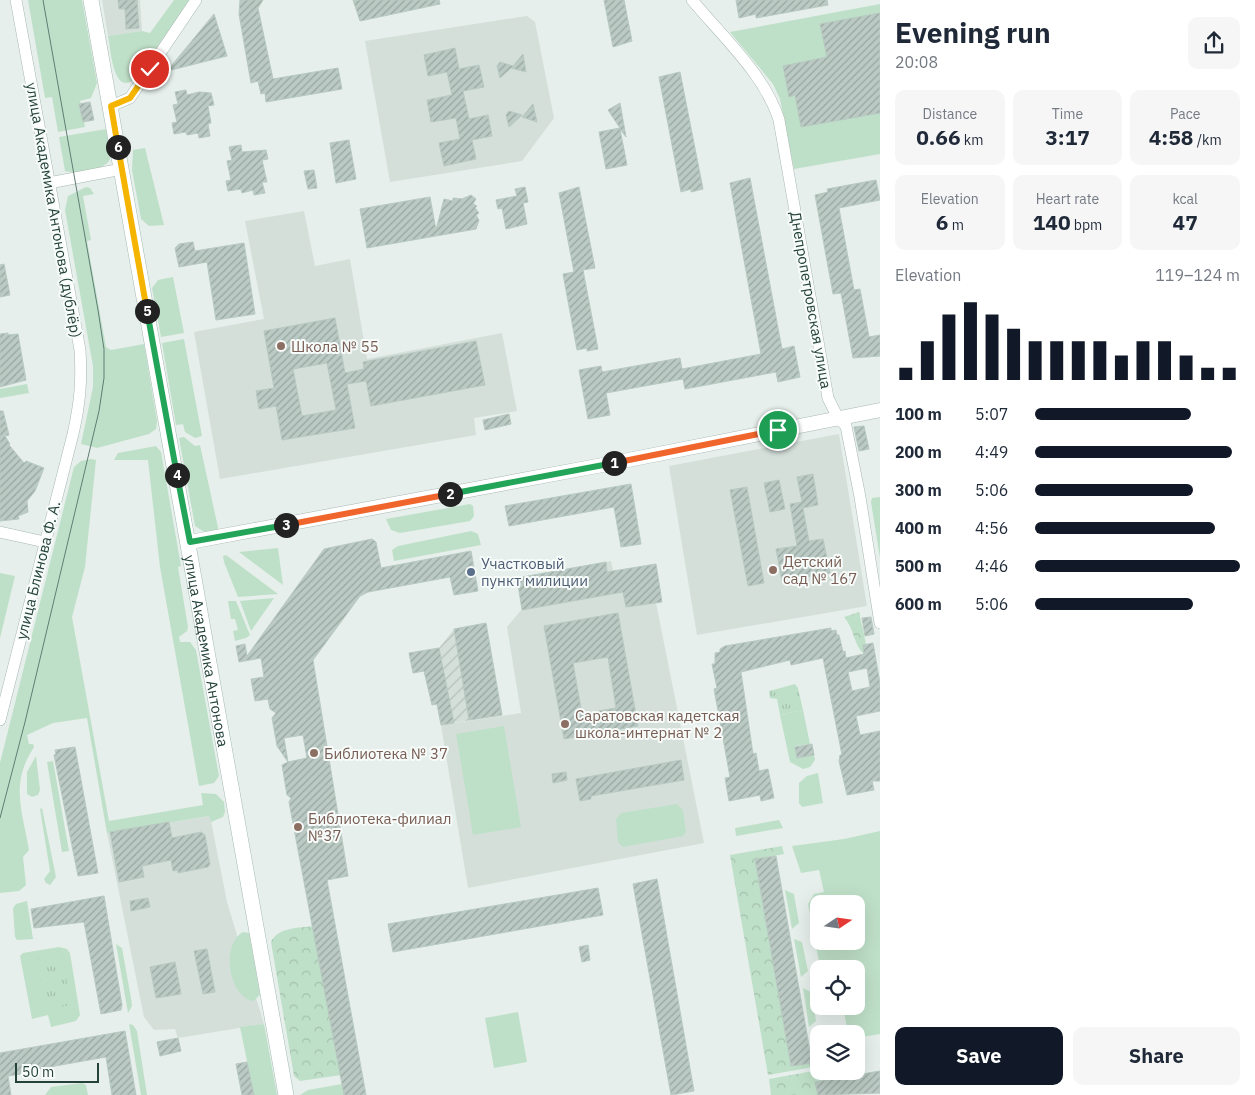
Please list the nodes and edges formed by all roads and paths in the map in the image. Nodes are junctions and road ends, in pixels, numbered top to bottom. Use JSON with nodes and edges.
{"nodes":[{"id":1,"x":16,"y":0,"type":"edge"},
{"id":2,"x":91,"y":0,"type":"edge"},
{"id":3,"x":196,"y":0,"type":"edge"},
{"id":4,"x":692,"y":0,"type":"edge"},
{"id":5,"x":111,"y":106,"type":"junction"},
{"id":6,"x":122,"y":169,"type":"junction"},
{"id":7,"x":49,"y":183,"type":"junction"},
{"id":8,"x":880,"y":410,"type":"edge"},
{"id":9,"x":838,"y":418,"type":"junction"},
{"id":10,"x":76,"y":420,"type":"joint"},
{"id":11,"x":0,"y":532,"type":"edge"},
{"id":12,"x":44,"y":542,"type":"junction"},
{"id":13,"x":190,"y":542,"type":"junction"},
{"id":14,"x":880,"y":623,"type":"edge"},
{"id":15,"x":0,"y":720,"type":"edge"},
{"id":16,"x":286,"y":1095,"type":"edge"}],
"edges":[{"from":1,"to":7,"type":"street","name":"улица Академика Антонова (дублёр)"},
{"from":2,"to":5,"type":"main road","name":"улица Академика Антонова"},
{"from":3,"to":5,"type":"street"},
{"from":4,"to":9,"type":"street","name":"Днепропетровская улица"},
{"from":5,"to":6,"type":"main road","name":"улица Академика Антонова"},
{"from":6,"to":7,"type":"street"},
{"from":6,"to":13,"type":"main road","name":"улица Академика Антонова"},
{"from":7,"to":10,"type":"street","name":"улица Академика Антонова (дублёр)"},
{"from":8,"to":9,"type":"street"},
{"from":9,"to":13,"type":"street"},
{"from":9,"to":14,"type":"street","name":"Днепропетровская улица"},
{"from":10,"to":12,"type":"street","name":"улица Блинова Ф. А."},
{"from":11,"to":12,"type":"street"},
{"from":12,"to":15,"type":"street","name":"улица Блинова Ф. А."},
{"from":13,"to":16,"type":"main road","name":"улица Академика Антонова"}]}
